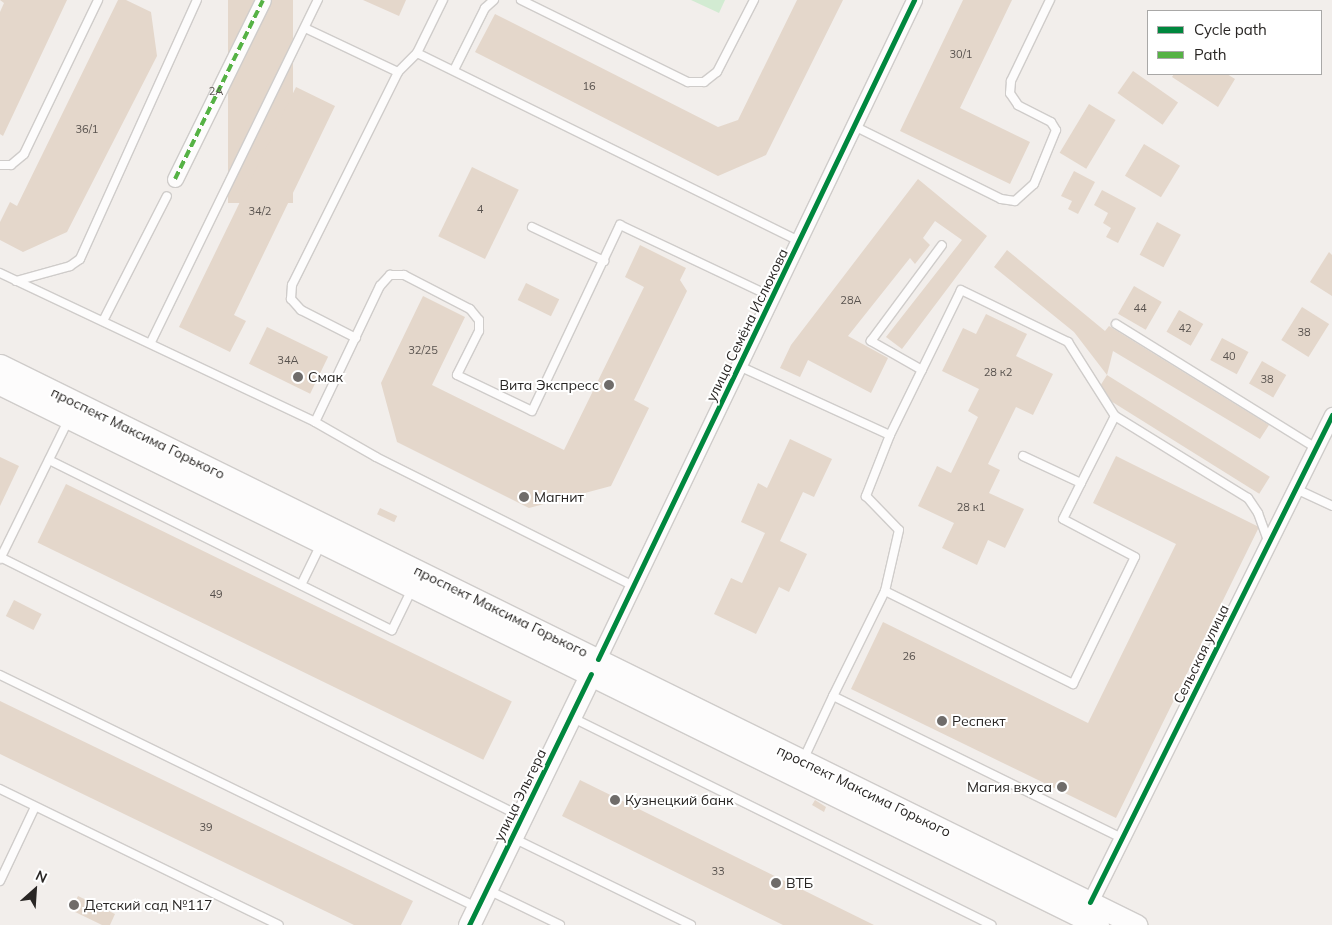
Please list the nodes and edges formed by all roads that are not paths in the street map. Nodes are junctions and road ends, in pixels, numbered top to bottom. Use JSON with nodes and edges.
{"nodes":[{"id":1,"x":98,"y":0,"type":"edge"},
{"id":2,"x":197,"y":0,"type":"edge"},
{"id":3,"x":263,"y":0,"type":"edge"},
{"id":4,"x":318,"y":0,"type":"edge"},
{"id":5,"x":443,"y":0,"type":"edge"},
{"id":6,"x":494,"y":0,"type":"edge"},
{"id":7,"x":521,"y":0,"type":"edge"},
{"id":8,"x":754,"y":0,"type":"edge"},
{"id":9,"x":914,"y":0,"type":"edge"},
{"id":10,"x":1050,"y":0,"type":"edge"},
{"id":11,"x":305,"y":28,"type":"junction"},
{"id":12,"x":417,"y":53,"type":"junction"},
{"id":13,"x":454,"y":70,"type":"junction"},
{"id":14,"x":398,"y":72,"type":"junction"},
{"id":15,"x":854,"y":126,"type":"junction"},
{"id":16,"x":0,"y":165,"type":"edge"},
{"id":17,"x":175,"y":179,"type":"dead end"},
{"id":18,"x":167,"y":196,"type":"dead end"},
{"id":19,"x":532,"y":227,"type":"dead end"},
{"id":20,"x":799,"y":241,"type":"junction"},
{"id":21,"x":942,"y":245,"type":"dead end"},
{"id":22,"x":604,"y":261,"type":"junction"},
{"id":23,"x":0,"y":273,"type":"edge"},
{"id":24,"x":16,"y":281,"type":"junction"},
{"id":25,"x":772,"y":297,"type":"junction"},
{"id":26,"x":104,"y":321,"type":"junction"},
{"id":27,"x":1116,"y":324,"type":"dead end"},
{"id":28,"x":356,"y":338,"type":"junction"},
{"id":29,"x":151,"y":342,"type":"junction"},
{"id":30,"x":0,"y":365,"type":"edge"},
{"id":31,"x":740,"y":366,"type":"junction"},
{"id":32,"x":922,"y":370,"type":"junction"},
{"id":33,"x":0,"y":384,"type":"edge"},
{"id":34,"x":73,"y":410,"type":"junction"},
{"id":35,"x":1332,"y":415,"type":"edge"},
{"id":36,"x":1115,"y":416,"type":"junction"},
{"id":37,"x":315,"y":422,"type":"junction"},
{"id":38,"x":890,"y":435,"type":"junction"},
{"id":39,"x":1316,"y":448,"type":"junction"},
{"id":40,"x":1023,"y":456,"type":"dead end"},
{"id":41,"x":49,"y":460,"type":"junction"},
{"id":42,"x":1081,"y":483,"type":"junction"},
{"id":43,"x":1296,"y":489,"type":"junction"},
{"id":44,"x":1332,"y":506,"type":"edge"},
{"id":45,"x":322,"y":542,"type":"junction"},
{"id":46,"x":1268,"y":543,"type":"junction"},
{"id":47,"x":0,"y":558,"type":"edge"},
{"id":48,"x":301,"y":585,"type":"junction"},
{"id":49,"x":634,"y":586,"type":"junction"},
{"id":50,"x":414,"y":587,"type":"junction"},
{"id":51,"x":885,"y":591,"type":"junction"},
{"id":52,"x":595,"y":667,"type":"junction"},
{"id":53,"x":0,"y":675,"type":"edge"},
{"id":54,"x":834,"y":696,"type":"junction"},
{"id":55,"x":571,"y":717,"type":"junction"},
{"id":56,"x":803,"y":760,"type":"junction"},
{"id":57,"x":0,"y":789,"type":"edge"},
{"id":58,"x":35,"y":807,"type":"junction"},
{"id":59,"x":522,"y":817,"type":"junction"},
{"id":60,"x":512,"y":837,"type":"junction"},
{"id":61,"x":1122,"y":838,"type":"junction"},
{"id":62,"x":0,"y":881,"type":"edge"},
{"id":63,"x":478,"y":908,"type":"edge"},
{"id":64,"x":1090,"y":915,"type":"edge"},
{"id":65,"x":279,"y":925,"type":"edge"},
{"id":66,"x":560,"y":925,"type":"edge"},
{"id":67,"x":691,"y":925,"type":"edge"},
{"id":68,"x":991,"y":925,"type":"edge"},
{"id":69,"x":1136,"y":925,"type":"edge"}],
"edges":[{"from":1,"to":16,"type":"lane"},
{"from":2,"to":24,"type":"lane"},
{"from":3,"to":17,"type":"street"},
{"from":4,"to":11,"type":"lane"},
{"from":5,"to":12,"type":"lane"},
{"from":6,"to":13,"type":"lane"},
{"from":7,"to":8,"type":"lane"},
{"from":9,"to":15,"type":"street","name":"улица Семёна Ислюкова"},
{"from":10,"to":15,"type":"lane"},
{"from":11,"to":14,"type":"lane"},
{"from":11,"to":29,"type":"lane"},
{"from":12,"to":13,"type":"lane"},
{"from":12,"to":14,"type":"lane"},
{"from":13,"to":20,"type":"lane"},
{"from":14,"to":28,"type":"lane"},
{"from":15,"to":20,"type":"street","name":"улица Семёна Ислюкова"},
{"from":18,"to":26,"type":"lane"},
{"from":19,"to":22,"type":"lane"},
{"from":20,"to":25,"type":"street","name":"улица Семёна Ислюкова"},
{"from":21,"to":32,"type":"lane"},
{"from":22,"to":25,"type":"lane"},
{"from":22,"to":28,"type":"lane"},
{"from":23,"to":24,"type":"lane"},
{"from":24,"to":26,"type":"lane"},
{"from":25,"to":31,"type":"street","name":"улица Семёна Ислюкова"},
{"from":26,"to":29,"type":"lane"},
{"from":27,"to":39,"type":"lane"},
{"from":28,"to":37,"type":"lane"},
{"from":29,"to":37,"type":"lane"},
{"from":30,"to":34,"type":"main road","name":"проспект Максима Горького"},
{"from":31,"to":38,"type":"lane"},
{"from":31,"to":49,"type":"street","name":"улица Семёна Ислюкова"},
{"from":32,"to":36,"type":"lane"},
{"from":32,"to":38,"type":"lane"},
{"from":33,"to":34,"type":"main road","name":"проспект Максима Горького"},
{"from":34,"to":41,"type":"lane"},
{"from":34,"to":45,"type":"main road","name":"проспект Максима Горького"},
{"from":34,"to":52,"type":"main road","name":"проспект Максима Горького"},
{"from":35,"to":39,"type":"street","name":"Сельская улица"},
{"from":36,"to":42,"type":"lane"},
{"from":36,"to":46,"type":"lane"},
{"from":37,"to":49,"type":"lane"},
{"from":38,"to":51,"type":"lane"},
{"from":39,"to":43,"type":"street","name":"Сельская улица"},
{"from":40,"to":42,"type":"lane"},
{"from":41,"to":47,"type":"lane"},
{"from":41,"to":48,"type":"lane"},
{"from":42,"to":51,"type":"lane"},
{"from":43,"to":44,"type":"lane"},
{"from":43,"to":46,"type":"street","name":"Сельская улица"},
{"from":45,"to":48,"type":"lane"},
{"from":45,"to":50,"type":"main road","name":"проспект Максима Горького"},
{"from":46,"to":61,"type":"street","name":"Сельская улица"},
{"from":47,"to":59,"type":"lane"},
{"from":48,"to":50,"type":"lane"},
{"from":49,"to":52,"type":"street","name":"улица Семёна Ислюкова"},
{"from":50,"to":52,"type":"main road","name":"проспект Максима Горького"},
{"from":51,"to":54,"type":"lane"},
{"from":52,"to":55,"type":"main road","name":"улица Эльгера"},
{"from":52,"to":56,"type":"main road","name":"проспект Максима Горького"},
{"from":52,"to":64,"type":"main road","name":"проспект Максима Горького"},
{"from":53,"to":63,"type":"lane"},
{"from":54,"to":56,"type":"lane"},
{"from":54,"to":61,"type":"lane"},
{"from":55,"to":59,"type":"main road","name":"улица Эльгера"},
{"from":55,"to":68,"type":"lane"},
{"from":56,"to":64,"type":"main road","name":"проспект Максима Горького"},
{"from":57,"to":58,"type":"lane"},
{"from":58,"to":62,"type":"lane"},
{"from":58,"to":65,"type":"lane"},
{"from":59,"to":60,"type":"main road","name":"улица Эльгера"},
{"from":60,"to":63,"type":"main road","name":"улица Эльгера"},
{"from":60,"to":67,"type":"lane"},
{"from":61,"to":64,"type":"street","name":"Сельская улица"},
{"from":63,"to":66,"type":"lane"},
{"from":64,"to":69,"type":"main road","name":"проспект Максима Горького"}]}
